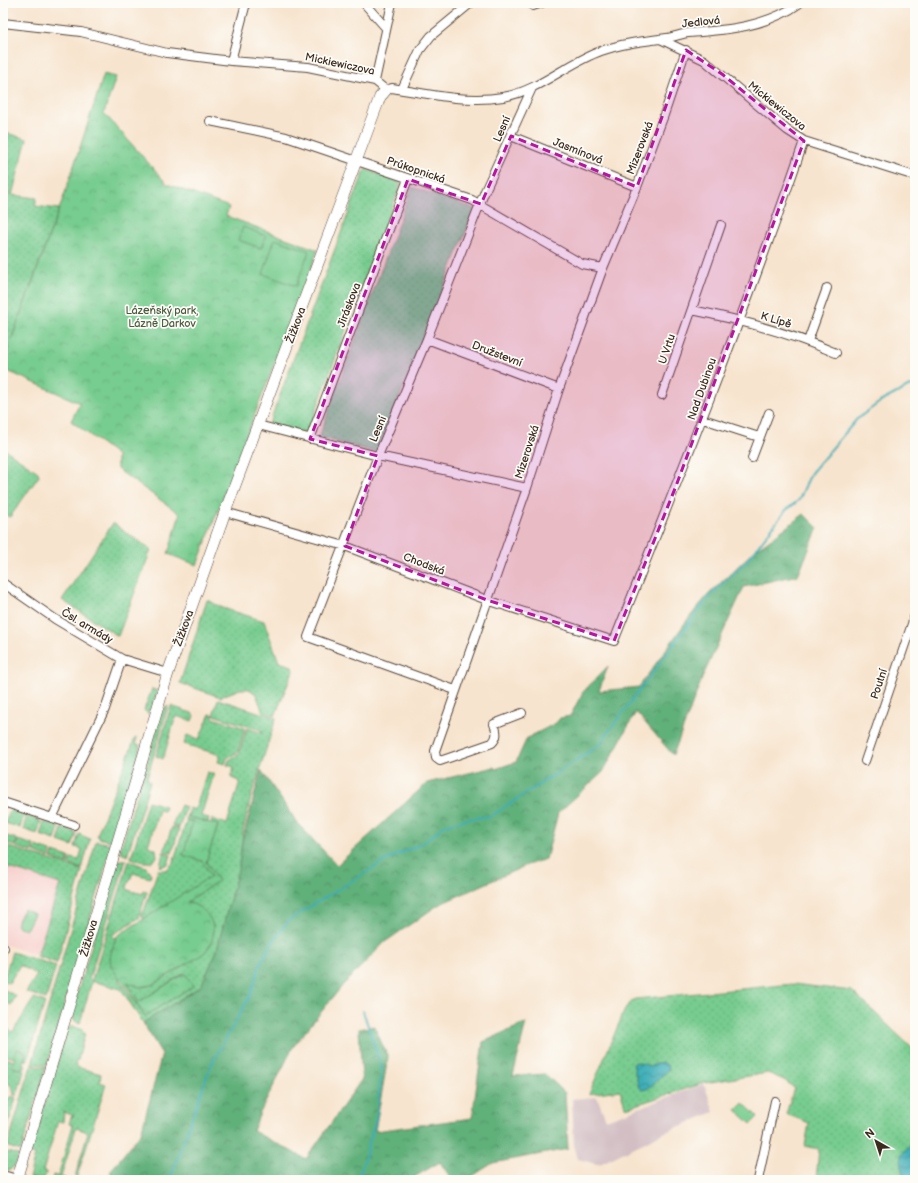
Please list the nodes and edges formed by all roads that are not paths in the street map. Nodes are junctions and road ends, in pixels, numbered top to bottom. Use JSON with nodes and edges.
{"nodes":[{"id":1,"x":246,"y":3,"type":"edge"},
{"id":2,"x":364,"y":3,"type":"edge"},
{"id":3,"x":392,"y":3,"type":"edge"},
{"id":4,"x":471,"y":3,"type":"edge"},
{"id":5,"x":542,"y":3,"type":"edge"},
{"id":6,"x":800,"y":3,"type":"edge"},
{"id":7,"x":533,"y":6,"type":"dead end"},
{"id":8,"x":3,"y":24,"type":"edge"},
{"id":9,"x":386,"y":28,"type":"junction"},
{"id":10,"x":670,"y":37,"type":"joint"},
{"id":11,"x":659,"y":39,"type":"junction"},
{"id":12,"x":686,"y":50,"type":"junction"},
{"id":13,"x":231,"y":61,"type":"junction"},
{"id":14,"x":375,"y":81,"type":"junction"},
{"id":15,"x":532,"y":88,"type":"junction"},
{"id":16,"x":402,"y":89,"type":"junction"},
{"id":17,"x":386,"y":90,"type":"junction"},
{"id":18,"x":210,"y":121,"type":"dead end"},
{"id":19,"x":511,"y":136,"type":"junction"},
{"id":20,"x":804,"y":141,"type":"junction"},
{"id":21,"x":357,"y":161,"type":"junction"},
{"id":22,"x":915,"y":176,"type":"edge"},
{"id":23,"x":408,"y":179,"type":"junction"},
{"id":24,"x":637,"y":187,"type":"junction"},
{"id":25,"x":481,"y":204,"type":"junction"},
{"id":26,"x":721,"y":225,"type":"dead end"},
{"id":27,"x":604,"y":268,"type":"junction"},
{"id":28,"x":827,"y":288,"type":"dead end"},
{"id":29,"x":692,"y":310,"type":"junction"},
{"id":30,"x":739,"y":320,"type":"junction"},
{"id":31,"x":427,"y":339,"type":"junction"},
{"id":32,"x":808,"y":341,"type":"junction"},
{"id":33,"x":836,"y":353,"type":"dead end"},
{"id":34,"x":559,"y":389,"type":"junction"},
{"id":35,"x":662,"y":395,"type":"dead end"},
{"id":36,"x":769,"y":413,"type":"dead end"},
{"id":37,"x":703,"y":419,"type":"junction"},
{"id":38,"x":258,"y":425,"type":"junction"},
{"id":39,"x":759,"y":436,"type":"junction"},
{"id":40,"x":310,"y":439,"type":"junction"},
{"id":41,"x":378,"y":456,"type":"junction"},
{"id":42,"x":752,"y":458,"type":"dead end"},
{"id":43,"x":527,"y":488,"type":"junction"},
{"id":44,"x":225,"y":512,"type":"junction"},
{"id":45,"x":345,"y":546,"type":"junction"},
{"id":46,"x":3,"y":583,"type":"edge"},
{"id":47,"x":487,"y":600,"type":"junction"},
{"id":48,"x":915,"y":614,"type":"edge"},
{"id":49,"x":614,"y":641,"type":"joint"},
{"id":50,"x":122,"y":659,"type":"junction"},
{"id":51,"x":168,"y":673,"type":"junction"},
{"id":52,"x":455,"y":690,"type":"junction"},
{"id":53,"x":522,"y":713,"type":"dead end"},
{"id":54,"x":865,"y":761,"type":"dead end"},
{"id":55,"x":3,"y":802,"type":"edge"},
{"id":56,"x":52,"y":818,"type":"junction"},
{"id":57,"x":74,"y":825,"type":"dead end"},
{"id":58,"x":775,"y":1101,"type":"dead end"},
{"id":59,"x":3,"y":1175,"type":"edge"},
{"id":60,"x":17,"y":1180,"type":"edge"},
{"id":61,"x":758,"y":1180,"type":"edge"}],
"edges":[{"from":1,"to":13,"type":"street"},
{"from":2,"to":9,"type":"street"},
{"from":3,"to":9,"type":"street"},
{"from":4,"to":16,"type":"street"},
{"from":5,"to":7,"type":"street"},
{"from":6,"to":10,"type":"street","name":"Jedlová"},
{"from":8,"to":13,"type":"street","name":"Mickiewiczova"},
{"from":9,"to":14,"type":"street"},
{"from":10,"to":11,"type":"street","name":"Mickiewiczova"},
{"from":11,"to":12,"type":"street","name":"Mickiewiczova"},
{"from":11,"to":15,"type":"street","name":"Mickiewiczova"},
{"from":12,"to":20,"type":"street","name":"Mickiewiczova"},
{"from":12,"to":24,"type":"street","name":"Mizerovská"},
{"from":13,"to":14,"type":"street","name":"Mickiewiczova"},
{"from":14,"to":17,"type":"street","name":"Mickiewiczova"},
{"from":15,"to":16,"type":"street","name":"Mickiewiczova"},
{"from":15,"to":19,"type":"street","name":"Lesní"},
{"from":16,"to":17,"type":"street","name":"Mickiewiczova"},
{"from":17,"to":21,"type":"street","name":"Žižkova"},
{"from":18,"to":21,"type":"street","name":"Průkopnická"},
{"from":19,"to":24,"type":"street","name":"Jasmínová"},
{"from":19,"to":25,"type":"street","name":"Lesní"},
{"from":20,"to":22,"type":"street","name":"Mickiewiczova"},
{"from":20,"to":30,"type":"street","name":"Nad Dubinou"},
{"from":21,"to":23,"type":"street","name":"Průkopnická"},
{"from":21,"to":38,"type":"street","name":"Žižkova"},
{"from":23,"to":25,"type":"street","name":"Průkopnická"},
{"from":23,"to":40,"type":"street","name":"Jiráskova"},
{"from":24,"to":27,"type":"street","name":"Mizerovská"},
{"from":25,"to":27,"type":"street","name":"Průkopnická"},
{"from":25,"to":31,"type":"street","name":"Lesní"},
{"from":26,"to":29,"type":"street","name":"U Vrtu"},
{"from":27,"to":34,"type":"street","name":"Mizerovská"},
{"from":28,"to":32,"type":"street"},
{"from":29,"to":30,"type":"street"},
{"from":29,"to":35,"type":"street","name":"U Vrtu"},
{"from":30,"to":32,"type":"street","name":"K Lípě"},
{"from":30,"to":37,"type":"street","name":"Nad Dubinou"},
{"from":31,"to":34,"type":"street","name":"Družstevní"},
{"from":31,"to":41,"type":"street","name":"Lesní"},
{"from":32,"to":33,"type":"street","name":"K Lípě"},
{"from":34,"to":43,"type":"street","name":"Mizerovská"},
{"from":36,"to":39,"type":"street"},
{"from":37,"to":39,"type":"street"},
{"from":37,"to":49,"type":"street","name":"Nad Dubinou"},
{"from":38,"to":40,"type":"street"},
{"from":38,"to":44,"type":"street","name":"Žižkova"},
{"from":39,"to":42,"type":"street"},
{"from":40,"to":41,"type":"street"},
{"from":41,"to":43,"type":"street"},
{"from":41,"to":45,"type":"street","name":"Lesní"},
{"from":43,"to":47,"type":"street","name":"Mizerovská"},
{"from":44,"to":45,"type":"street","name":"Chodská"},
{"from":44,"to":51,"type":"street","name":"Žižkova"},
{"from":45,"to":47,"type":"street","name":"Chodská"},
{"from":45,"to":52,"type":"street","name":"Lesní"},
{"from":46,"to":50,"type":"street","name":"Čsl. armády"},
{"from":47,"to":49,"type":"street","name":"Chodská"},
{"from":47,"to":52,"type":"street","name":"Mizerovská"},
{"from":48,"to":54,"type":"street","name":"Poutní"},
{"from":50,"to":51,"type":"street","name":"Čsl. armády"},
{"from":50,"to":56,"type":"street"},
{"from":51,"to":60,"type":"street","name":"Žižkova"},
{"from":52,"to":53,"type":"street","name":"Mizerovská"},
{"from":55,"to":56,"type":"street"},
{"from":56,"to":57,"type":"street"},
{"from":58,"to":61,"type":"street"},
{"from":59,"to":60,"type":"street","name":"Žižkova"}]}
